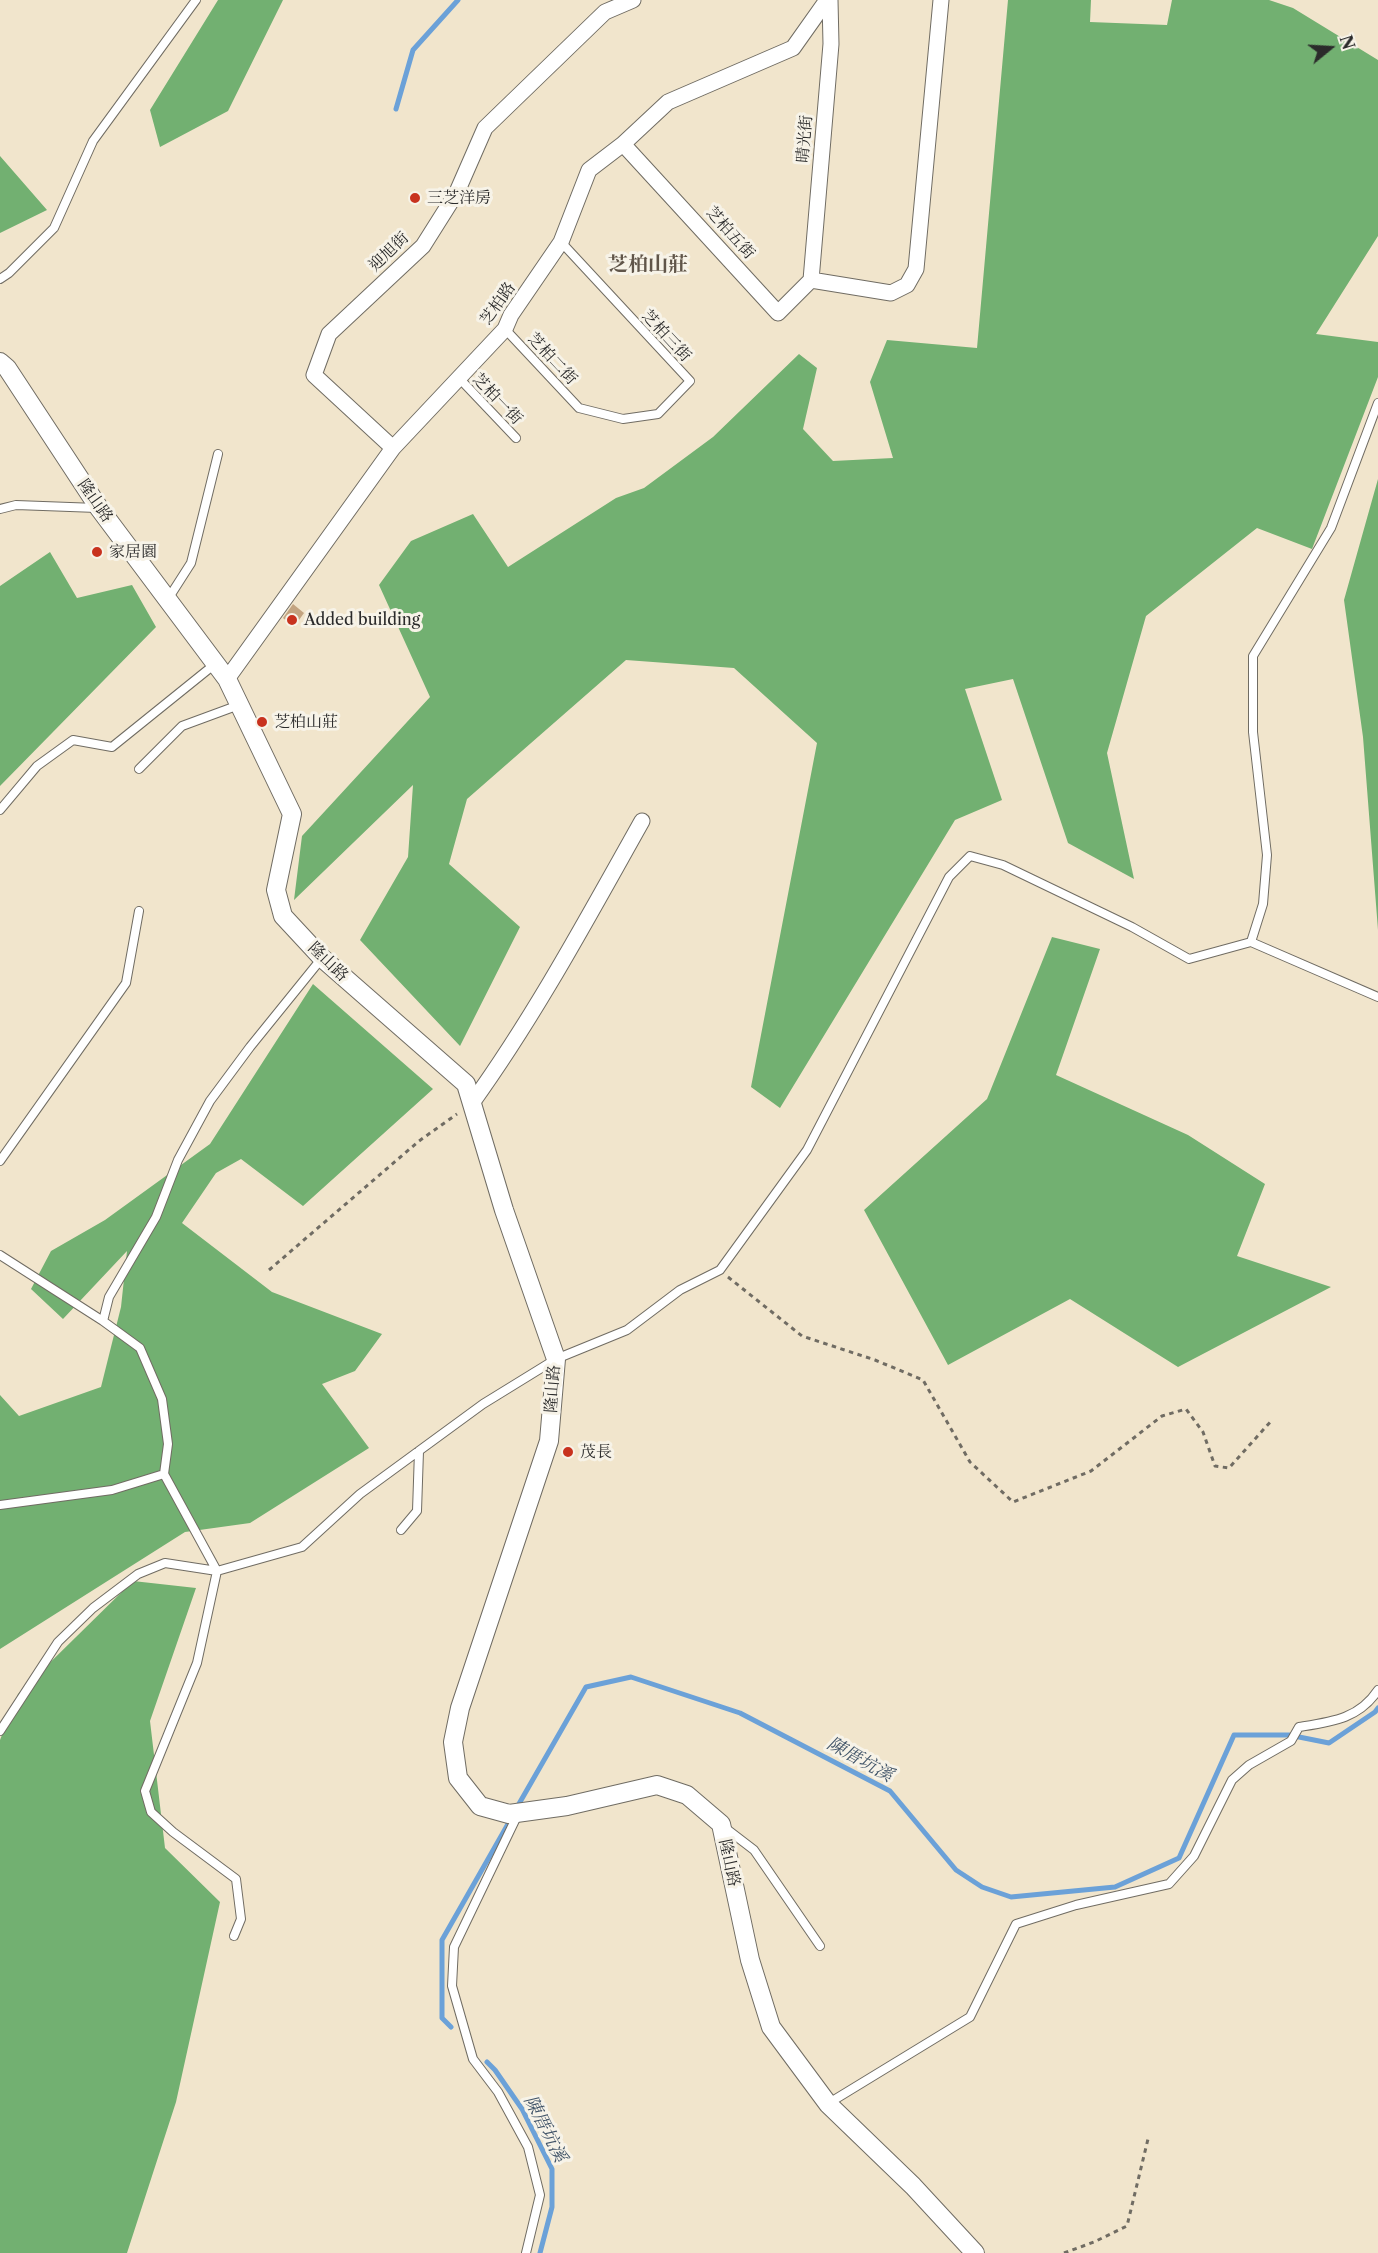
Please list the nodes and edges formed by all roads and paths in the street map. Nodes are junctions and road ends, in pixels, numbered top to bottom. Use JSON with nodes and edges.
{"nodes":[{"id":1,"x":196,"y":0,"type":"edge"},
{"id":2,"x":633,"y":0,"type":"edge"},
{"id":3,"x":829,"y":0,"type":"edge"},
{"id":4,"x":941,"y":0,"type":"edge"},
{"id":5,"x":623,"y":144,"type":"junction"},
{"id":6,"x":561,"y":242,"type":"junction"},
{"id":7,"x":0,"y":279,"type":"edge"},
{"id":8,"x":811,"y":280,"type":"junction"},
{"id":9,"x":505,"y":329,"type":"junction"},
{"id":10,"x":0,"y":362,"type":"edge"},
{"id":11,"x":459,"y":378,"type":"junction"},
{"id":12,"x":1378,"y":403,"type":"edge"},
{"id":13,"x":579,"y":408,"type":"joint"},
{"id":14,"x":516,"y":438,"type":"dead end"},
{"id":15,"x":393,"y":448,"type":"junction"},
{"id":16,"x":218,"y":454,"type":"dead end"},
{"id":17,"x":99,"y":508,"type":"junction"},
{"id":18,"x":0,"y":509,"type":"edge"},
{"id":19,"x":168,"y":599,"type":"junction"},
{"id":20,"x":217,"y":663,"type":"junction"},
{"id":21,"x":227,"y":679,"type":"junction"},
{"id":22,"x":240,"y":705,"type":"junction"},
{"id":23,"x":139,"y":769,"type":"dead end"},
{"id":24,"x":0,"y":810,"type":"edge"},
{"id":25,"x":642,"y":822,"type":"dead end"},
{"id":26,"x":139,"y":910,"type":"dead end"},
{"id":27,"x":1251,"y":942,"type":"junction"},
{"id":28,"x":322,"y":958,"type":"junction"},
{"id":29,"x":1378,"y":997,"type":"edge"},
{"id":30,"x":472,"y":1103,"type":"junction"},
{"id":31,"x":0,"y":1161,"type":"edge"},
{"id":32,"x":0,"y":1255,"type":"edge"},
{"id":33,"x":269,"y":1270,"type":"dead end"},
{"id":34,"x":720,"y":1270,"type":"junction"},
{"id":35,"x":103,"y":1321,"type":"junction"},
{"id":36,"x":556,"y":1359,"type":"junction"},
{"id":37,"x":1272,"y":1420,"type":"dead end"},
{"id":38,"x":419,"y":1451,"type":"junction"},
{"id":39,"x":164,"y":1474,"type":"junction"},
{"id":40,"x":0,"y":1505,"type":"edge"},
{"id":41,"x":401,"y":1530,"type":"dead end"},
{"id":42,"x":217,"y":1571,"type":"junction"},
{"id":43,"x":1378,"y":1690,"type":"edge"},
{"id":44,"x":0,"y":1731,"type":"edge"},
{"id":45,"x":515,"y":1813,"type":"junction"},
{"id":46,"x":721,"y":1824,"type":"junction"},
{"id":47,"x":234,"y":1936,"type":"dead end"},
{"id":48,"x":820,"y":1946,"type":"dead end"},
{"id":49,"x":828,"y":2104,"type":"junction"},
{"id":50,"x":1148,"y":2139,"type":"dead end"},
{"id":51,"x":526,"y":2253,"type":"edge"},
{"id":52,"x":975,"y":2253,"type":"edge"},
{"id":53,"x":1064,"y":2253,"type":"edge"}],
"edges":[{"from":1,"to":7,"type":"lane"},
{"from":2,"to":15,"type":"street","name":"迎旭街"},
{"from":3,"to":5,"type":"street","name":"芝柏路"},
{"from":3,"to":8,"type":"street","name":"晴光街"},
{"from":4,"to":8,"type":"street"},
{"from":5,"to":6,"type":"street","name":"芝柏路"},
{"from":5,"to":8,"type":"street","name":"芝柏五街"},
{"from":6,"to":9,"type":"street","name":"芝柏路"},
{"from":6,"to":13,"type":"lane","name":"芝柏三街"},
{"from":9,"to":11,"type":"street","name":"芝柏路"},
{"from":9,"to":13,"type":"lane","name":"芝柏二街"},
{"from":10,"to":17,"type":"street","name":"隆山路"},
{"from":11,"to":14,"type":"lane","name":"芝柏一街"},
{"from":11,"to":15,"type":"street","name":"芝柏路"},
{"from":12,"to":27,"type":"lane"},
{"from":15,"to":21,"type":"street","name":"芝柏路"},
{"from":16,"to":19,"type":"lane"},
{"from":17,"to":18,"type":"lane"},
{"from":17,"to":19,"type":"street","name":"隆山路"},
{"from":19,"to":20,"type":"street","name":"隆山路"},
{"from":20,"to":21,"type":"street","name":"隆山路"},
{"from":20,"to":24,"type":"lane"},
{"from":21,"to":22,"type":"street","name":"隆山路"},
{"from":22,"to":23,"type":"lane"},
{"from":22,"to":28,"type":"street","name":"隆山路"},
{"from":25,"to":30,"type":"street"},
{"from":26,"to":31,"type":"lane"},
{"from":27,"to":29,"type":"lane"},
{"from":27,"to":34,"type":"lane"},
{"from":28,"to":30,"type":"street","name":"隆山路"},
{"from":28,"to":35,"type":"lane"},
{"from":30,"to":33,"type":"path"},
{"from":30,"to":36,"type":"street","name":"隆山路"},
{"from":32,"to":35,"type":"lane"},
{"from":34,"to":36,"type":"lane"},
{"from":34,"to":37,"type":"path"},
{"from":35,"to":39,"type":"lane"},
{"from":36,"to":38,"type":"lane"},
{"from":36,"to":45,"type":"street","name":"隆山路"},
{"from":38,"to":41,"type":"lane"},
{"from":38,"to":42,"type":"lane"},
{"from":39,"to":40,"type":"lane"},
{"from":39,"to":42,"type":"lane"},
{"from":42,"to":44,"type":"lane"},
{"from":42,"to":47,"type":"lane"},
{"from":43,"to":49,"type":"lane"},
{"from":45,"to":46,"type":"street","name":"隆山路"},
{"from":45,"to":51,"type":"lane"},
{"from":46,"to":48,"type":"lane"},
{"from":46,"to":49,"type":"street","name":"隆山路"},
{"from":49,"to":52,"type":"street","name":"隆山路"},
{"from":50,"to":53,"type":"path"}]}
